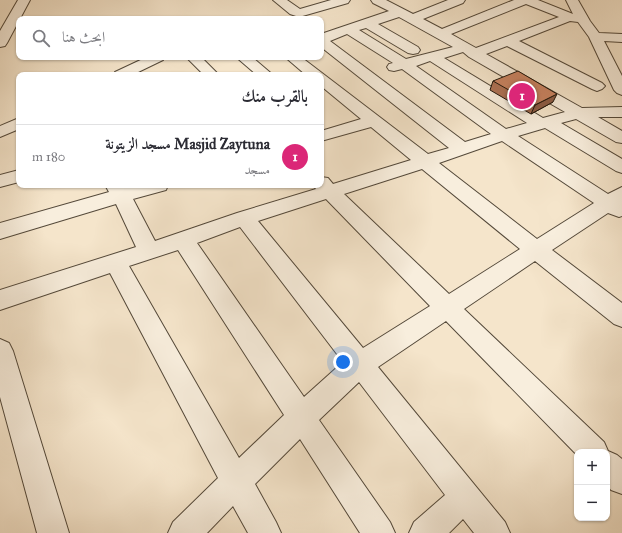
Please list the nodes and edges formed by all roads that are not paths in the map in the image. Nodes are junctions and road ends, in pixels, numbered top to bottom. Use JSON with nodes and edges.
{"nodes":[{"id":1,"x":24,"y":0,"type":"edge"},
{"id":2,"x":280,"y":0,"type":"edge"},
{"id":3,"x":344,"y":0,"type":"edge"},
{"id":4,"x":377,"y":0,"type":"edge"},
{"id":5,"x":459,"y":0,"type":"edge"},
{"id":6,"x":526,"y":0,"type":"edge"},
{"id":7,"x":572,"y":0,"type":"edge"},
{"id":8,"x":406,"y":15,"type":"junction"},
{"id":9,"x":15,"y":17,"type":"junction"},
{"id":10,"x":570,"y":17,"type":"junction"},
{"id":11,"x":0,"y":18,"type":"edge"},
{"id":12,"x":584,"y":22,"type":"junction"},
{"id":13,"x":367,"y":23,"type":"junction"},
{"id":14,"x":383,"y":32,"type":"junction"},
{"id":15,"x":444,"y":36,"type":"junction"},
{"id":16,"x":596,"y":38,"type":"junction"},
{"id":17,"x":622,"y":38,"type":"edge"},
{"id":18,"x":348,"y":41,"type":"junction"},
{"id":19,"x":507,"y":41,"type":"junction"},
{"id":20,"x":0,"y":42,"type":"edge"},
{"id":21,"x":413,"y":50,"type":"junction"},
{"id":22,"x":469,"y":51,"type":"junction"},
{"id":23,"x":433,"y":57,"type":"junction"},
{"id":24,"x":151,"y":60,"type":"edge"},
{"id":25,"x":196,"y":60,"type":"edge"},
{"id":26,"x":247,"y":60,"type":"edge"},
{"id":27,"x":297,"y":60,"type":"edge"},
{"id":28,"x":398,"y":61,"type":"junction"},
{"id":29,"x":144,"y":63,"type":"junction"},
{"id":30,"x":126,"y":72,"type":"edge"},
{"id":31,"x":152,"y":72,"type":"edge"},
{"id":32,"x":209,"y":72,"type":"edge"},
{"id":33,"x":262,"y":72,"type":"edge"},
{"id":34,"x":316,"y":72,"type":"edge"},
{"id":35,"x":367,"y":74,"type":"junction"},
{"id":36,"x":330,"y":81,"type":"edge"},
{"id":37,"x":619,"y":84,"type":"edge"},
{"id":38,"x":597,"y":86,"type":"junction"},
{"id":39,"x":556,"y":100,"type":"junction"},
{"id":40,"x":622,"y":112,"type":"edge"},
{"id":41,"x":578,"y":113,"type":"junction"},
{"id":42,"x":373,"y":121,"type":"junction"},
{"id":43,"x":544,"y":123,"type":"junction"},
{"id":44,"x":16,"y":124,"type":"edge"},
{"id":45,"x":324,"y":131,"type":"edge"},
{"id":46,"x":0,"y":132,"type":"edge"},
{"id":47,"x":504,"y":135,"type":"junction"},
{"id":48,"x":622,"y":138,"type":"edge"},
{"id":49,"x":462,"y":149,"type":"junction"},
{"id":50,"x":424,"y":162,"type":"junction"},
{"id":51,"x":622,"y":167,"type":"edge"},
{"id":52,"x":325,"y":187,"type":"edge"},
{"id":53,"x":134,"y":188,"type":"edge"},
{"id":54,"x":322,"y":188,"type":"edge"},
{"id":55,"x":118,"y":190,"type":"edge"},
{"id":56,"x":618,"y":203,"type":"edge"},
{"id":57,"x":244,"y":218,"type":"junction"},
{"id":58,"x":0,"y":231,"type":"edge"},
{"id":59,"x":183,"y":240,"type":"junction"},
{"id":60,"x":536,"y":250,"type":"junction"},
{"id":61,"x":149,"y":251,"type":"junction"},
{"id":62,"x":115,"y":262,"type":"junction"},
{"id":63,"x":0,"y":300,"type":"edge"},
{"id":64,"x":447,"y":308,"type":"junction"},
{"id":65,"x":622,"y":317,"type":"edge"},
{"id":66,"x":0,"y":351,"type":"edge"},
{"id":67,"x":360,"y":364,"type":"junction"},
{"id":68,"x":301,"y":418,"type":"junction"},
{"id":69,"x":591,"y":449,"type":"edge"},
{"id":70,"x":610,"y":467,"type":"edge"},
{"id":71,"x":622,"y":479,"type":"edge"},
{"id":72,"x":237,"y":482,"type":"junction"},
{"id":73,"x":465,"y":497,"type":"junction"},
{"id":74,"x":54,"y":533,"type":"edge"},
{"id":75,"x":184,"y":533,"type":"edge"},
{"id":76,"x":265,"y":533,"type":"edge"},
{"id":77,"x":379,"y":533,"type":"edge"},
{"id":78,"x":425,"y":533,"type":"edge"},
{"id":79,"x":494,"y":533,"type":"edge"}],
"edges":[{"from":1,"to":9,"type":"street"},
{"from":2,"to":3,"type":"street"},
{"from":4,"to":8,"type":"street"},
{"from":5,"to":8,"type":"street"},
{"from":6,"to":10,"type":"street"},
{"from":6,"to":15,"type":"street"},
{"from":7,"to":12,"type":"street"},
{"from":8,"to":13,"type":"street"},
{"from":8,"to":15,"type":"street"},
{"from":9,"to":11,"type":"street"},
{"from":9,"to":20,"type":"street"},
{"from":10,"to":12,"type":"street"},
{"from":10,"to":19,"type":"street"},
{"from":12,"to":16,"type":"street"},
{"from":13,"to":14,"type":"street"},
{"from":13,"to":18,"type":"street"},
{"from":14,"to":18,"type":"street"},
{"from":14,"to":21,"type":"street"},
{"from":15,"to":21,"type":"street"},
{"from":15,"to":22,"type":"street"},
{"from":16,"to":17,"type":"street"},
{"from":16,"to":37,"type":"street"},
{"from":18,"to":28,"type":"street"},
{"from":18,"to":35,"type":"street"},
{"from":19,"to":22,"type":"street"},
{"from":19,"to":38,"type":"street"},
{"from":21,"to":28,"type":"street"},
{"from":22,"to":23,"type":"street"},
{"from":22,"to":39,"type":"street"},
{"from":23,"to":28,"type":"street"},
{"from":23,"to":43,"type":"street"},
{"from":24,"to":29,"type":"street"},
{"from":25,"to":32,"type":"street"},
{"from":26,"to":33,"type":"street"},
{"from":27,"to":34,"type":"street"},
{"from":28,"to":35,"type":"street"},
{"from":28,"to":47,"type":"street"},
{"from":29,"to":30,"type":"street"},
{"from":29,"to":31,"type":"street"},
{"from":35,"to":36,"type":"street"},
{"from":35,"to":49,"type":"street"},
{"from":36,"to":42,"type":"street"},
{"from":37,"to":38,"type":"street"},
{"from":38,"to":39,"type":"street"},
{"from":39,"to":41,"type":"street"},
{"from":40,"to":41,"type":"street"},
{"from":41,"to":43,"type":"street"},
{"from":41,"to":48,"type":"street"},
{"from":42,"to":45,"type":"street"},
{"from":42,"to":50,"type":"street"},
{"from":43,"to":47,"type":"street"},
{"from":43,"to":51,"type":"street"},
{"from":44,"to":46,"type":"street"},
{"from":47,"to":49,"type":"street"},
{"from":47,"to":56,"type":"street"},
{"from":49,"to":50,"type":"street"},
{"from":50,"to":52,"type":"street"},
{"from":50,"to":60,"type":"street"},
{"from":52,"to":64,"type":"street"},
{"from":53,"to":55,"type":"street"},
{"from":54,"to":57,"type":"street"},
{"from":55,"to":58,"type":"street"},
{"from":55,"to":61,"type":"street"},
{"from":56,"to":60,"type":"street"},
{"from":57,"to":59,"type":"street"},
{"from":57,"to":67,"type":"street"},
{"from":59,"to":61,"type":"street"},
{"from":59,"to":68,"type":"street"},
{"from":60,"to":64,"type":"street"},
{"from":60,"to":65,"type":"street"},
{"from":61,"to":62,"type":"street"},
{"from":62,"to":63,"type":"street"},
{"from":62,"to":72,"type":"street"},
{"from":64,"to":67,"type":"street"},
{"from":64,"to":69,"type":"street"},
{"from":66,"to":74,"type":"street"},
{"from":67,"to":68,"type":"street"},
{"from":67,"to":73,"type":"street"},
{"from":68,"to":72,"type":"street"},
{"from":68,"to":77,"type":"street"},
{"from":70,"to":71,"type":"street"},
{"from":72,"to":75,"type":"street"},
{"from":72,"to":76,"type":"street"},
{"from":73,"to":78,"type":"street"},
{"from":73,"to":79,"type":"street"}]}
